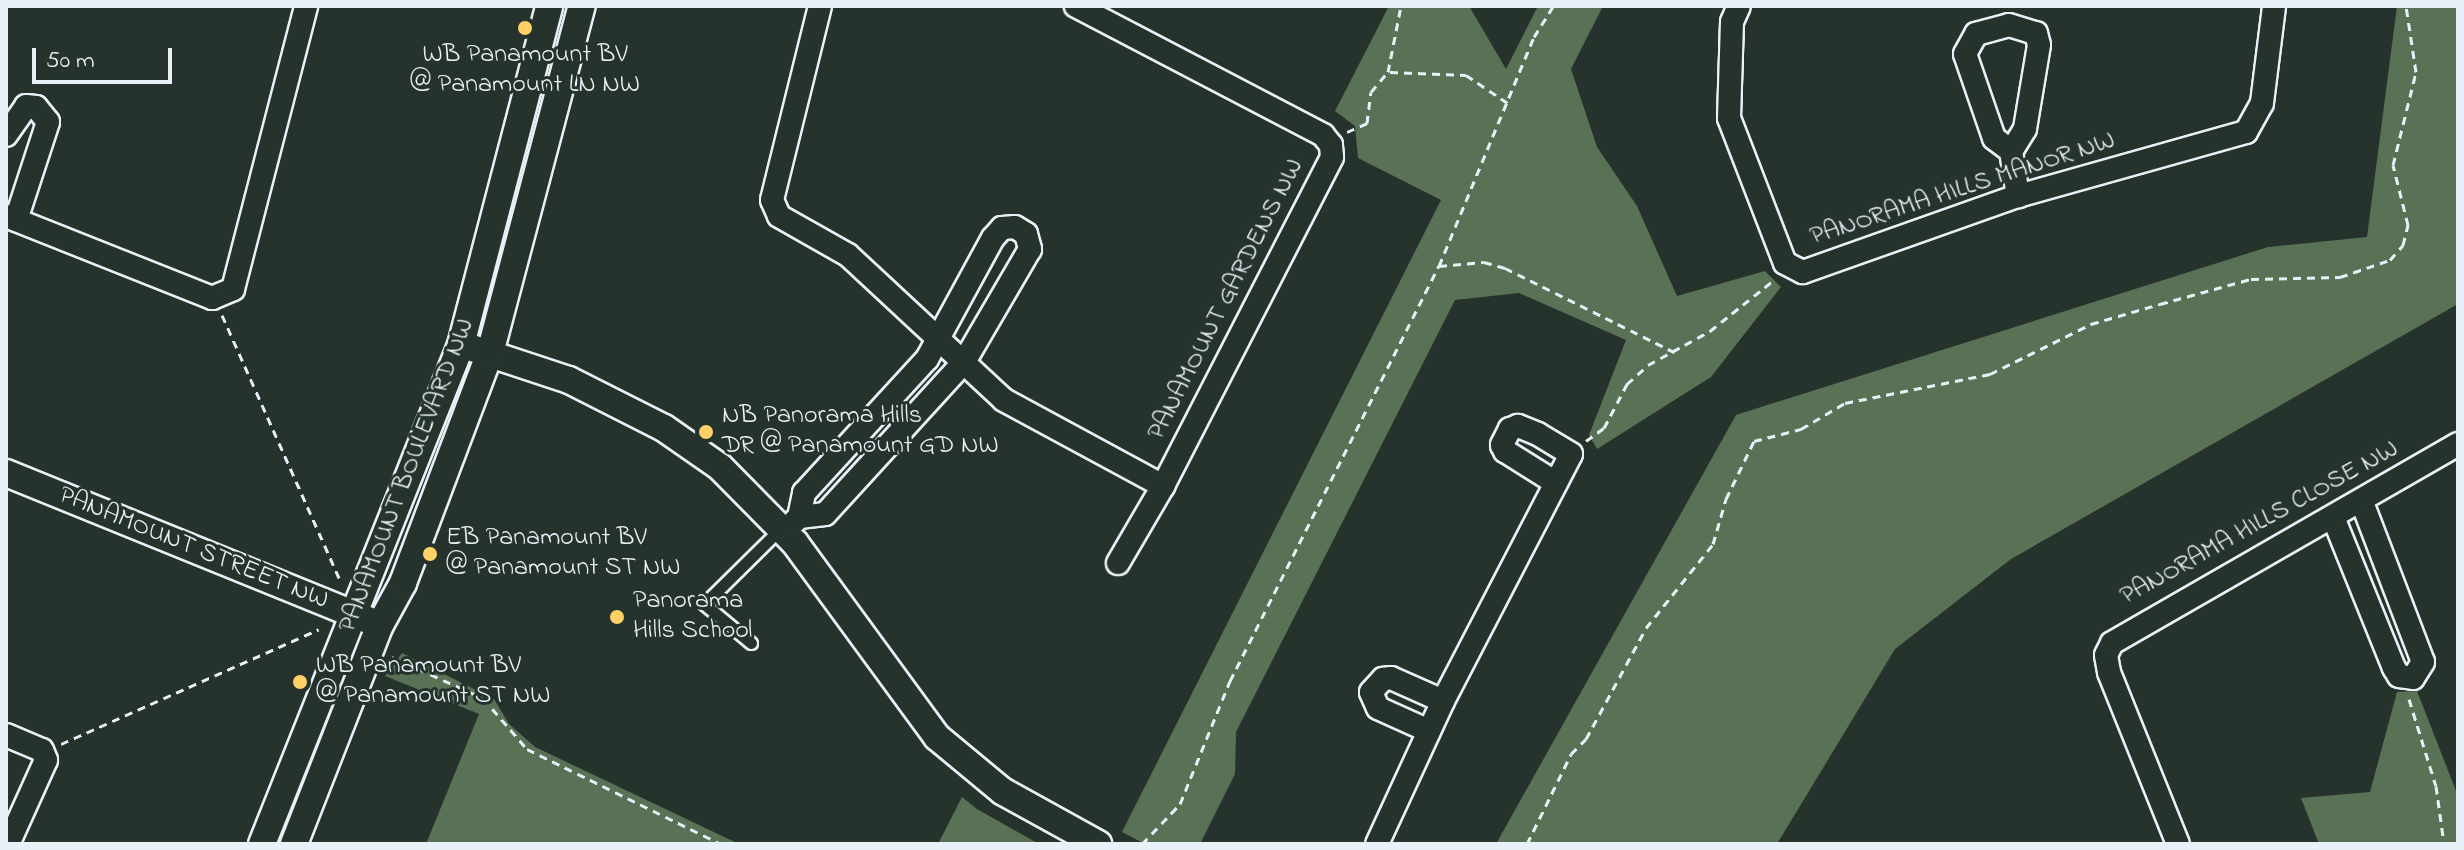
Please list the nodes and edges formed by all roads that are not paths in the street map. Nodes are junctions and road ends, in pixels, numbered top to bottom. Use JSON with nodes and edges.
{"nodes":[{"id":1,"x":306,"y":6,"type":"edge"},
{"id":2,"x":549,"y":6,"type":"edge"},
{"id":3,"x":582,"y":6,"type":"edge"},
{"id":4,"x":820,"y":6,"type":"edge"},
{"id":5,"x":1076,"y":6,"type":"edge"},
{"id":6,"x":1739,"y":6,"type":"edge"},
{"id":7,"x":2274,"y":6,"type":"edge"},
{"id":8,"x":6,"y":135,"type":"edge"},
{"id":9,"x":2011,"y":151,"type":"junction"},
{"id":10,"x":2018,"y":196,"type":"junction"},
{"id":11,"x":11,"y":218,"type":"edge"},
{"id":12,"x":939,"y":334,"type":"junction"},
{"id":13,"x":461,"y":345,"type":"junction"},
{"id":14,"x":490,"y":353,"type":"junction"},
{"id":15,"x":964,"y":362,"type":"junction"},
{"id":16,"x":2458,"y":444,"type":"edge"},
{"id":17,"x":6,"y":473,"type":"edge"},
{"id":18,"x":1556,"y":483,"type":"junction"},
{"id":19,"x":1163,"y":486,"type":"junction"},
{"id":20,"x":2361,"y":500,"type":"junction"},
{"id":21,"x":2333,"y":517,"type":"junction"},
{"id":22,"x":788,"y":525,"type":"junction"},
{"id":23,"x":1118,"y":563,"type":"dead end"},
{"id":24,"x":367,"y":620,"type":"junction"},
{"id":25,"x":751,"y":643,"type":"dead end"},
{"id":26,"x":1443,"y":701,"type":"junction"},
{"id":27,"x":1429,"y":731,"type":"junction"},
{"id":28,"x":6,"y":735,"type":"edge"},
{"id":29,"x":8,"y":844,"type":"edge"},
{"id":30,"x":262,"y":844,"type":"edge"},
{"id":31,"x":294,"y":844,"type":"edge"},
{"id":32,"x":1098,"y":844,"type":"edge"},
{"id":33,"x":1377,"y":844,"type":"edge"},
{"id":34,"x":2178,"y":844,"type":"edge"}],
"edges":[{"from":1,"to":11,"type":"street"},
{"from":2,"to":13,"type":"street","name":"PANAMOUNT BOULEVARD NW"},
{"from":3,"to":14,"type":"street","name":"PANAMOUNT BOULEVARD NW"},
{"from":4,"to":12,"type":"street","name":"PANAMOUNT GARDENS NW"},
{"from":5,"to":19,"type":"street","name":"PANAMOUNT GARDENS NW"},
{"from":6,"to":10,"type":"street","name":"PANORAMA HILLS MANOR NW"},
{"from":7,"to":10,"type":"street","name":"PANORAMA HILLS MANOR NW"},
{"from":8,"to":11,"type":"street"},
{"from":9,"to":9,"type":"street"},
{"from":9,"to":10,"type":"street"},
{"from":12,"to":15,"type":"street","name":"PANAMOUNT GARDENS NW"},
{"from":12,"to":15,"type":"street"},
{"from":12,"to":22,"type":"street"},
{"from":13,"to":14,"type":"street"},
{"from":13,"to":24,"type":"street","name":"PANAMOUNT BOULEVARD NW"},
{"from":14,"to":22,"type":"street"},
{"from":14,"to":24,"type":"street","name":"PANAMOUNT BOULEVARD NW"},
{"from":15,"to":19,"type":"street","name":"PANAMOUNT GARDENS NW"},
{"from":15,"to":22,"type":"street"},
{"from":16,"to":20,"type":"street","name":"PANORAMA HILLS CLOSE NW"},
{"from":17,"to":24,"type":"street","name":"PANAMOUNT STREET NW"},
{"from":18,"to":18,"type":"street"},
{"from":18,"to":26,"type":"street"},
{"from":19,"to":23,"type":"street"},
{"from":20,"to":21,"type":"street","name":"PANORAMA HILLS CLOSE NW"},
{"from":20,"to":21,"type":"street"},
{"from":21,"to":34,"type":"street","name":"PANORAMA HILLS CLOSE NW"},
{"from":22,"to":25,"type":"lane"},
{"from":22,"to":32,"type":"street"},
{"from":24,"to":30,"type":"street","name":"PANAMOUNT BOULEVARD NW"},
{"from":24,"to":31,"type":"street","name":"PANAMOUNT BOULEVARD NW"},
{"from":26,"to":27,"type":"street"},
{"from":26,"to":27,"type":"street"},
{"from":27,"to":33,"type":"street"},
{"from":28,"to":29,"type":"street"}]}
